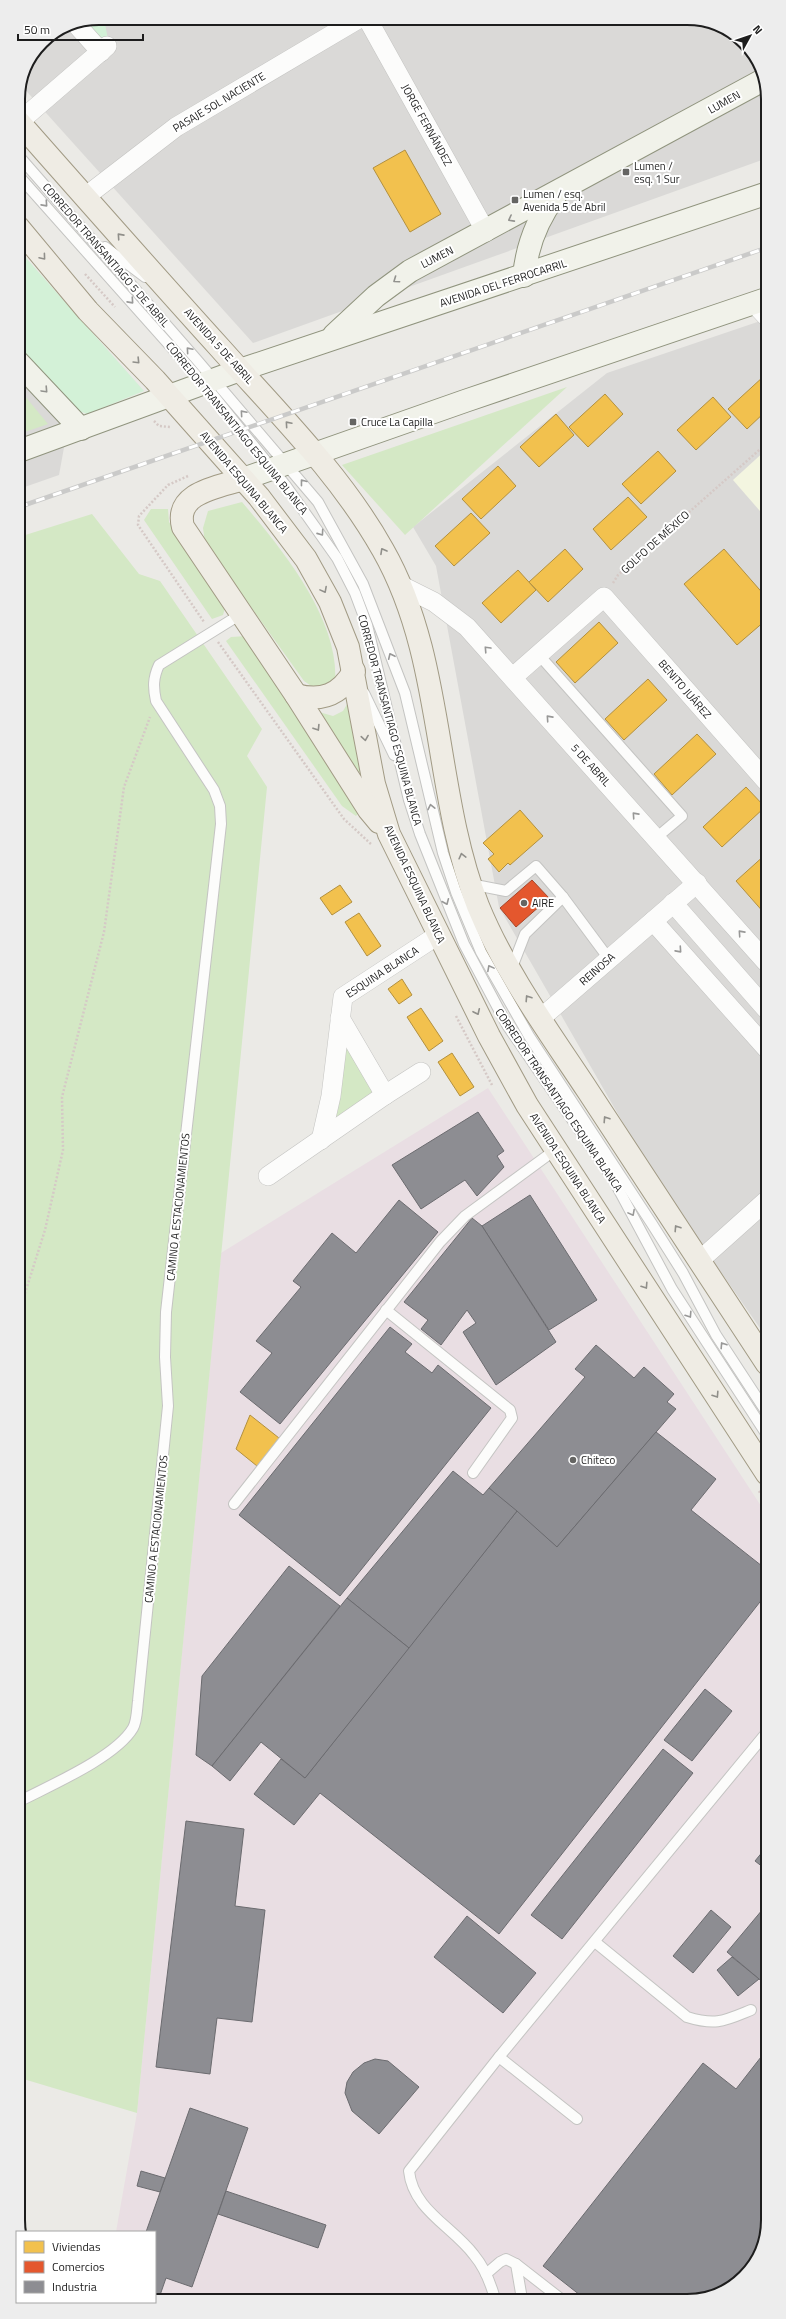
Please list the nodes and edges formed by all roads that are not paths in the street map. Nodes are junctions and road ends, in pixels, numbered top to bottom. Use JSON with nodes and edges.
{"nodes":[{"id":1,"x":348,"y":25,"type":"edge"},
{"id":2,"x":372,"y":25,"type":"edge"},
{"id":3,"x":80,"y":27,"type":"edge"},
{"id":4,"x":759,"y":83,"type":"edge"},
{"id":5,"x":25,"y":117,"type":"edge"},
{"id":6,"x":25,"y":129,"type":"edge"},
{"id":7,"x":25,"y":163,"type":"edge"},
{"id":8,"x":25,"y":183,"type":"edge"},
{"id":9,"x":557,"y":193,"type":"junction"},
{"id":10,"x":761,"y":196,"type":"edge"},
{"id":11,"x":85,"y":197,"type":"junction"},
{"id":12,"x":486,"y":232,"type":"junction"},
{"id":13,"x":88,"y":234,"type":"junction"},
{"id":14,"x":25,"y":235,"type":"edge"},
{"id":15,"x":524,"y":276,"type":"junction"},
{"id":16,"x":761,"y":306,"type":"edge"},
{"id":17,"x":183,"y":307,"type":"junction"},
{"id":18,"x":329,"y":340,"type":"junction"},
{"id":19,"x":25,"y":369,"type":"edge"},
{"id":20,"x":240,"y":370,"type":"junction"},
{"id":21,"x":209,"y":382,"type":"junction"},
{"id":22,"x":170,"y":397,"type":"junction"},
{"id":23,"x":81,"y":429,"type":"junction"},
{"id":24,"x":25,"y":449,"type":"edge"},
{"id":25,"x":313,"y":454,"type":"junction"},
{"id":26,"x":279,"y":466,"type":"junction"},
{"id":27,"x":243,"y":479,"type":"junction"},
{"id":28,"x":400,"y":585,"type":"junction"},
{"id":29,"x":241,"y":614,"type":"junction"},
{"id":30,"x":540,"y":655,"type":"junction"},
{"id":31,"x":354,"y":672,"type":"junction"},
{"id":32,"x":513,"y":677,"type":"junction"},
{"id":33,"x":296,"y":695,"type":"junction"},
{"id":34,"x":402,"y":772,"type":"junction"},
{"id":35,"x":761,"y":775,"type":"edge"},
{"id":36,"x":389,"y":834,"type":"junction"},
{"id":37,"x":656,"y":838,"type":"junction"},
{"id":38,"x":697,"y":883,"type":"junction"},
{"id":39,"x":470,"y":884,"type":"junction"},
{"id":40,"x":563,"y":897,"type":"junction"},
{"id":41,"x":673,"y":904,"type":"junction"},
{"id":42,"x":653,"y":921,"type":"junction"},
{"id":43,"x":438,"y":935,"type":"junction"},
{"id":44,"x":761,"y":956,"type":"edge"},
{"id":45,"x":609,"y":959,"type":"junction"},
{"id":46,"x":510,"y":971,"type":"junction"},
{"id":47,"x":761,"y":1003,"type":"edge"},
{"id":48,"x":340,"y":1018,"type":"junction"},
{"id":49,"x":541,"y":1018,"type":"junction"},
{"id":50,"x":761,"y":1043,"type":"edge"},
{"id":51,"x":422,"y":1072,"type":"dead end"},
{"id":52,"x":385,"y":1095,"type":"junction"},
{"id":53,"x":321,"y":1140,"type":"junction"},
{"id":54,"x":555,"y":1150,"type":"junction"},
{"id":55,"x":268,"y":1176,"type":"dead end"},
{"id":56,"x":761,"y":1205,"type":"edge"},
{"id":57,"x":698,"y":1261,"type":"junction"},
{"id":58,"x":386,"y":1310,"type":"junction"},
{"id":59,"x":761,"y":1355,"type":"edge"},
{"id":60,"x":761,"y":1404,"type":"edge"},
{"id":61,"x":761,"y":1425,"type":"edge"},
{"id":62,"x":761,"y":1465,"type":"edge"},
{"id":63,"x":473,"y":1473,"type":"dead end"},
{"id":64,"x":234,"y":1504,"type":"dead end"},
{"id":65,"x":761,"y":1739,"type":"edge"},
{"id":66,"x":25,"y":1798,"type":"edge"},
{"id":67,"x":595,"y":1942,"type":"junction"},
{"id":68,"x":751,"y":2010,"type":"dead end"},
{"id":69,"x":499,"y":2057,"type":"junction"},
{"id":70,"x":577,"y":2119,"type":"dead end"},
{"id":71,"x":516,"y":2264,"type":"junction"},
{"id":72,"x":486,"y":2274,"type":"junction"},
{"id":73,"x":493,"y":2294,"type":"edge"},
{"id":74,"x":521,"y":2294,"type":"edge"},
{"id":75,"x":555,"y":2294,"type":"edge"}],
"edges":[{"from":1,"to":11,"type":"street","name":"PASAJE SOL NACIENTE"},
{"from":2,"to":12,"type":"street","name":"JORGE FERNÁNDEZ"},
{"from":3,"to":5,"type":"street"},
{"from":4,"to":9,"type":"street","name":"LUMEN"},
{"from":6,"to":11,"type":"main road","name":"AVENIDA 5 DE ABRIL"},
{"from":7,"to":13,"type":"lane","name":"CORREDOR TRANSANTIAGO 5 DE ABRIL"},
{"from":8,"to":21,"type":"lane","name":"CORREDOR TRANSANTIAGO ESQUINA BLANCA","one_way":true},
{"from":9,"to":12,"type":"street","name":"LUMEN","one_way":true},
{"from":9,"to":15,"type":"street","name":"LUMEN"},
{"from":10,"to":15,"type":"street","name":"AVENIDA DEL FERROCARRIL"},
{"from":17,"to":11,"type":"main road","name":"AVENIDA 5 DE ABRIL","one_way":true},
{"from":12,"to":18,"type":"street","name":"LUMEN","one_way":true},
{"from":13,"to":17,"type":"lane"},
{"from":21,"to":13,"type":"lane","name":"CORREDOR TRANSANTIAGO 5 DE ABRIL","one_way":true},
{"from":14,"to":22,"type":"main road","name":"AVENIDA ESQUINA BLANCA","one_way":true},
{"from":15,"to":18,"type":"street","name":"AVENIDA DEL FERROCARRIL"},
{"from":16,"to":25,"type":"street"},
{"from":17,"to":20,"type":"main road","name":"AVENIDA 5 DE ABRIL"},
{"from":18,"to":20,"type":"street","name":"AVENIDA DEL FERROCARRIL"},
{"from":19,"to":23,"type":"street","one_way":true},
{"from":20,"to":21,"type":"street"},
{"from":25,"to":20,"type":"main road","name":"AVENIDA 5 DE ABRIL","one_way":true},
{"from":21,"to":22,"type":"street"},
{"from":21,"to":26,"type":"lane","name":"CORREDOR TRANSANTIAGO ESQUINA BLANCA"},
{"from":26,"to":21,"type":"lane","name":"CORREDOR TRANSANTIAGO 5 DE ABRIL","one_way":true},
{"from":22,"to":23,"type":"street"},
{"from":22,"to":27,"type":"main road","name":"AVENIDA ESQUINA BLANCA"},
{"from":23,"to":24,"type":"street"},
{"from":25,"to":26,"type":"street"},
{"from":28,"to":25,"type":"main road","name":"AVENIDA 5 DE ABRIL","one_way":true},
{"from":26,"to":27,"type":"street"},
{"from":26,"to":34,"type":"lane","name":"CORREDOR TRANSANTIAGO ESQUINA BLANCA","one_way":true},
{"from":60,"to":26,"type":"lane","name":"CORREDOR TRANSANTIAGO ESQUINA BLANCA","one_way":true},
{"from":27,"to":29,"type":"main road"},
{"from":27,"to":31,"type":"main road","name":"AVENIDA ESQUINA BLANCA","one_way":true},
{"from":32,"to":28,"type":"street","name":"5 DE ABRIL","one_way":true},
{"from":39,"to":28,"type":"main road","one_way":true},
{"from":29,"to":33,"type":"main road"},
{"from":29,"to":66,"type":"lane","name":"CAMINO A ESTACIONAMIENTOS"},
{"from":30,"to":32,"type":"street"},
{"from":30,"to":35,"type":"street","name":"BENITO JUÁREZ"},
{"from":30,"to":37,"type":"lane"},
{"from":31,"to":33,"type":"main road"},
{"from":31,"to":34,"type":"lane"},
{"from":31,"to":36,"type":"main road","name":"AVENIDA ESQUINA BLANCA","one_way":true},
{"from":37,"to":32,"type":"street","name":"5 DE ABRIL","one_way":true},
{"from":33,"to":36,"type":"main road","one_way":true},
{"from":34,"to":61,"type":"lane","name":"CORREDOR TRANSANTIAGO ESQUINA BLANCA","one_way":true},
{"from":36,"to":43,"type":"main road","name":"AVENIDA ESQUINA BLANCA"},
{"from":37,"to":38,"type":"street","name":"5 DE ABRIL"},
{"from":38,"to":41,"type":"street","name":"REINOSA"},
{"from":44,"to":38,"type":"street","name":"5 DE ABRIL","one_way":true},
{"from":39,"to":40,"type":"lane"},
{"from":39,"to":46,"type":"main road"},
{"from":40,"to":45,"type":"lane"},
{"from":40,"to":46,"type":"lane"},
{"from":41,"to":42,"type":"street","name":"REINOSA"},
{"from":41,"to":47,"type":"street"},
{"from":42,"to":45,"type":"street","name":"REINOSA"},
{"from":42,"to":50,"type":"street","one_way":true},
{"from":43,"to":48,"type":"street","name":"ESQUINA BLANCA"},
{"from":43,"to":54,"type":"main road","name":"AVENIDA ESQUINA BLANCA","one_way":true},
{"from":45,"to":49,"type":"street","name":"REINOSA"},
{"from":49,"to":46,"type":"main road","one_way":true},
{"from":48,"to":52,"type":"street"},
{"from":48,"to":53,"type":"street","name":"ESQUINA BLANCA"},
{"from":57,"to":49,"type":"main road","one_way":true},
{"from":51,"to":52,"type":"street"},
{"from":52,"to":53,"type":"street"},
{"from":53,"to":55,"type":"street"},
{"from":54,"to":58,"type":"lane"},
{"from":54,"to":62,"type":"main road","name":"AVENIDA ESQUINA BLANCA","one_way":true},
{"from":56,"to":57,"type":"street"},
{"from":57,"to":59,"type":"main road"},
{"from":58,"to":63,"type":"lane"},
{"from":58,"to":64,"type":"lane"},
{"from":65,"to":67,"type":"lane"},
{"from":67,"to":68,"type":"lane"},
{"from":67,"to":69,"type":"lane"},
{"from":69,"to":70,"type":"lane"},
{"from":69,"to":72,"type":"lane"},
{"from":71,"to":72,"type":"lane"},
{"from":71,"to":74,"type":"lane"},
{"from":71,"to":75,"type":"lane"},
{"from":72,"to":73,"type":"lane"}]}
